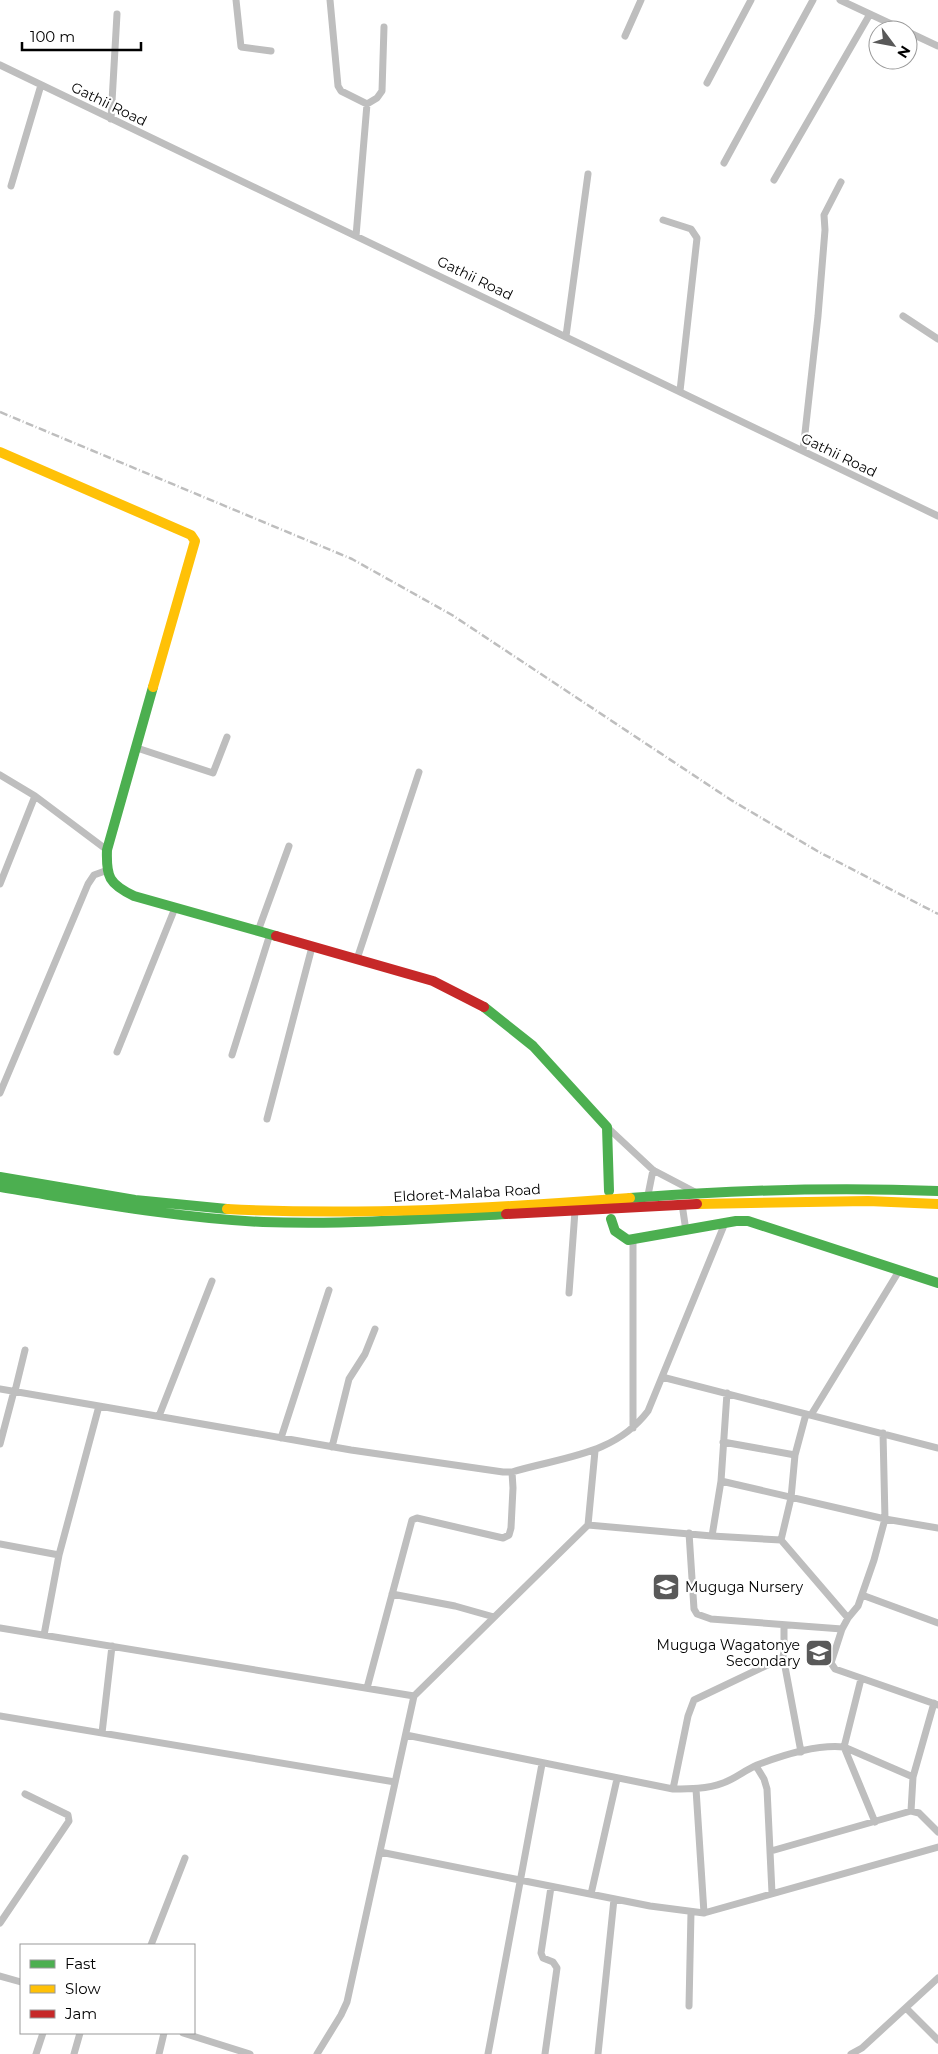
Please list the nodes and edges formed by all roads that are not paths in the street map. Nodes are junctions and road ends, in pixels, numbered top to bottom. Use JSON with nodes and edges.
{"nodes":[{"id":1,"x":236,"y":0,"type":"edge"},
{"id":2,"x":330,"y":0,"type":"edge"},
{"id":3,"x":641,"y":0,"type":"edge"},
{"id":4,"x":751,"y":0,"type":"edge"},
{"id":5,"x":813,"y":0,"type":"edge"},
{"id":6,"x":840,"y":0,"type":"edge"},
{"id":7,"x":117,"y":14,"type":"dead end"},
{"id":8,"x":870,"y":14,"type":"junction"},
{"id":9,"x":883,"y":20,"type":"edge"},
{"id":10,"x":384,"y":27,"type":"dead end"},
{"id":11,"x":625,"y":36,"type":"dead end"},
{"id":12,"x":918,"y":37,"type":"edge"},
{"id":13,"x":938,"y":46,"type":"edge"},
{"id":14,"x":271,"y":51,"type":"dead end"},
{"id":15,"x":0,"y":65,"type":"edge"},
{"id":16,"x":707,"y":83,"type":"dead end"},
{"id":17,"x":41,"y":85,"type":"junction"},
{"id":18,"x":367,"y":104,"type":"junction"},
{"id":19,"x":111,"y":119,"type":"junction"},
{"id":20,"x":724,"y":163,"type":"dead end"},
{"id":21,"x":588,"y":174,"type":"dead end"},
{"id":22,"x":774,"y":180,"type":"dead end"},
{"id":23,"x":841,"y":182,"type":"dead end"},
{"id":24,"x":11,"y":186,"type":"dead end"},
{"id":25,"x":663,"y":220,"type":"dead end"},
{"id":26,"x":356,"y":236,"type":"junction"},
{"id":27,"x":903,"y":316,"type":"dead end"},
{"id":28,"x":566,"y":336,"type":"junction"},
{"id":29,"x":938,"y":339,"type":"edge"},
{"id":30,"x":680,"y":391,"type":"junction"},
{"id":31,"x":803,"y":451,"type":"junction"},
{"id":32,"x":0,"y":452,"type":"edge"},
{"id":33,"x":938,"y":516,"type":"edge"},
{"id":34,"x":227,"y":737,"type":"dead end"},
{"id":35,"x":137,"y":748,"type":"junction"},
{"id":36,"x":419,"y":772,"type":"dead end"},
{"id":37,"x":0,"y":774,"type":"edge"},
{"id":38,"x":35,"y":796,"type":"junction"},
{"id":39,"x":289,"y":846,"type":"dead end"},
{"id":40,"x":107,"y":850,"type":"junction"},
{"id":41,"x":105,"y":871,"type":"junction"},
{"id":42,"x":0,"y":884,"type":"edge"},
{"id":43,"x":175,"y":908,"type":"junction"},
{"id":44,"x":258,"y":930,"type":"junction"},
{"id":45,"x":270,"y":934,"type":"junction"},
{"id":46,"x":312,"y":947,"type":"junction"},
{"id":47,"x":357,"y":959,"type":"junction"},
{"id":48,"x":117,"y":1052,"type":"dead end"},
{"id":49,"x":232,"y":1055,"type":"dead end"},
{"id":50,"x":0,"y":1093,"type":"edge"},
{"id":51,"x":267,"y":1120,"type":"dead end"},
{"id":52,"x":607,"y":1127,"type":"junction"},
{"id":53,"x":653,"y":1170,"type":"junction"},
{"id":54,"x":0,"y":1177,"type":"edge"},
{"id":55,"x":0,"y":1187,"type":"edge"},
{"id":56,"x":609,"y":1190,"type":"dead end"},
{"id":57,"x":938,"y":1191,"type":"edge"},
{"id":58,"x":697,"y":1194,"type":"junction"},
{"id":59,"x":648,"y":1196,"type":"junction"},
{"id":60,"x":682,"y":1204,"type":"junction"},
{"id":61,"x":938,"y":1204,"type":"edge"},
{"id":62,"x":575,"y":1211,"type":"junction"},
{"id":63,"x":611,"y":1219,"type":"dead end"},
{"id":64,"x":725,"y":1223,"type":"junction"},
{"id":65,"x":686,"y":1231,"type":"junction"},
{"id":66,"x":633,"y":1239,"type":"junction"},
{"id":67,"x":899,"y":1271,"type":"junction"},
{"id":68,"x":212,"y":1281,"type":"dead end"},
{"id":69,"x":938,"y":1283,"type":"edge"},
{"id":70,"x":329,"y":1290,"type":"dead end"},
{"id":71,"x":569,"y":1293,"type":"dead end"},
{"id":72,"x":375,"y":1329,"type":"dead end"},
{"id":73,"x":25,"y":1350,"type":"dead end"},
{"id":74,"x":662,"y":1376,"type":"junction"},
{"id":75,"x":0,"y":1389,"type":"edge"},
{"id":76,"x":14,"y":1391,"type":"junction"},
{"id":77,"x":727,"y":1393,"type":"junction"},
{"id":78,"x":99,"y":1406,"type":"junction"},
{"id":79,"x":808,"y":1414,"type":"junction"},
{"id":80,"x":160,"y":1416,"type":"junction"},
{"id":81,"x":633,"y":1428,"type":"junction"},
{"id":82,"x":883,"y":1434,"type":"junction"},
{"id":83,"x":281,"y":1438,"type":"junction"},
{"id":84,"x":723,"y":1442,"type":"junction"},
{"id":85,"x":0,"y":1444,"type":"edge"},
{"id":86,"x":332,"y":1446,"type":"junction"},
{"id":87,"x":938,"y":1448,"type":"edge"},
{"id":88,"x":595,"y":1451,"type":"junction"},
{"id":89,"x":795,"y":1455,"type":"junction"},
{"id":90,"x":512,"y":1472,"type":"junction"},
{"id":91,"x":721,"y":1481,"type":"junction"},
{"id":92,"x":790,"y":1498,"type":"junction"},
{"id":93,"x":885,"y":1519,"type":"junction"},
{"id":94,"x":588,"y":1525,"type":"junction"},
{"id":95,"x":938,"y":1528,"type":"edge"},
{"id":96,"x":689,"y":1533,"type":"junction"},
{"id":97,"x":712,"y":1536,"type":"junction"},
{"id":98,"x":782,"y":1540,"type":"junction"},
{"id":99,"x":0,"y":1544,"type":"edge"},
{"id":100,"x":59,"y":1555,"type":"junction"},
{"id":101,"x":392,"y":1594,"type":"junction"},
{"id":102,"x":862,"y":1595,"type":"junction"},
{"id":103,"x":494,"y":1617,"type":"junction"},
{"id":104,"x":848,"y":1618,"type":"junction"},
{"id":105,"x":938,"y":1623,"type":"edge"},
{"id":106,"x":784,"y":1625,"type":"junction"},
{"id":107,"x":0,"y":1628,"type":"edge"},
{"id":108,"x":842,"y":1629,"type":"junction"},
{"id":109,"x":44,"y":1635,"type":"junction"},
{"id":110,"x":112,"y":1646,"type":"junction"},
{"id":111,"x":784,"y":1656,"type":"junction"},
{"id":112,"x":861,"y":1678,"type":"junction"},
{"id":113,"x":367,"y":1688,"type":"junction"},
{"id":114,"x":414,"y":1696,"type":"junction"},
{"id":115,"x":936,"y":1704,"type":"edge"},
{"id":116,"x":0,"y":1716,"type":"edge"},
{"id":117,"x":102,"y":1733,"type":"junction"},
{"id":118,"x":406,"y":1735,"type":"junction"},
{"id":119,"x":844,"y":1747,"type":"junction"},
{"id":120,"x":801,"y":1752,"type":"junction"},
{"id":121,"x":542,"y":1764,"type":"junction"},
{"id":122,"x":756,"y":1766,"type":"junction"},
{"id":123,"x":913,"y":1777,"type":"junction"},
{"id":124,"x":617,"y":1779,"type":"junction"},
{"id":125,"x":395,"y":1782,"type":"junction"},
{"id":126,"x":673,"y":1789,"type":"junction"},
{"id":127,"x":696,"y":1789,"type":"junction"},
{"id":128,"x":25,"y":1794,"type":"dead end"},
{"id":129,"x":911,"y":1812,"type":"junction"},
{"id":130,"x":875,"y":1822,"type":"junction"},
{"id":131,"x":938,"y":1831,"type":"edge"},
{"id":132,"x":938,"y":1847,"type":"edge"},
{"id":133,"x":770,"y":1851,"type":"junction"},
{"id":134,"x":380,"y":1852,"type":"junction"},
{"id":135,"x":185,"y":1858,"type":"dead end"},
{"id":136,"x":520,"y":1881,"type":"junction"},
{"id":137,"x":551,"y":1887,"type":"junction"},
{"id":138,"x":772,"y":1893,"type":"junction"},
{"id":139,"x":591,"y":1894,"type":"junction"},
{"id":140,"x":614,"y":1899,"type":"junction"},
{"id":141,"x":691,"y":1912,"type":"junction"},
{"id":142,"x":704,"y":1913,"type":"junction"},
{"id":143,"x":0,"y":1923,"type":"edge"},
{"id":144,"x":151,"y":1944,"type":"edge"},
{"id":145,"x":0,"y":1976,"type":"edge"},
{"id":146,"x":938,"y":1978,"type":"edge"},
{"id":147,"x":20,"y":1982,"type":"edge"},
{"id":148,"x":689,"y":2006,"type":"dead end"},
{"id":149,"x":906,"y":2008,"type":"junction"},
{"id":150,"x":43,"y":2034,"type":"edge"},
{"id":151,"x":80,"y":2034,"type":"edge"},
{"id":152,"x":164,"y":2034,"type":"edge"},
{"id":153,"x":186,"y":2034,"type":"edge"},
{"id":154,"x":938,"y":2040,"type":"edge"},
{"id":155,"x":36,"y":2054,"type":"edge"},
{"id":156,"x":74,"y":2054,"type":"edge"},
{"id":157,"x":159,"y":2054,"type":"edge"},
{"id":158,"x":250,"y":2054,"type":"edge"},
{"id":159,"x":317,"y":2054,"type":"edge"},
{"id":160,"x":488,"y":2054,"type":"edge"},
{"id":161,"x":545,"y":2054,"type":"edge"},
{"id":162,"x":598,"y":2054,"type":"edge"},
{"id":163,"x":851,"y":2054,"type":"edge"}],
"edges":[{"from":1,"to":14,"type":"street"},
{"from":2,"to":18,"type":"street"},
{"from":3,"to":11,"type":"street"},
{"from":4,"to":16,"type":"street"},
{"from":5,"to":20,"type":"street"},
{"from":6,"to":8,"type":"street"},
{"from":7,"to":19,"type":"street"},
{"from":8,"to":9,"type":"street"},
{"from":8,"to":22,"type":"street"},
{"from":10,"to":18,"type":"street"},
{"from":12,"to":13,"type":"street"},
{"from":15,"to":17,"type":"street","name":"Gathii Road"},
{"from":17,"to":19,"type":"street","name":"Gathii Road"},
{"from":17,"to":24,"type":"street"},
{"from":18,"to":26,"type":"street"},
{"from":19,"to":26,"type":"street","name":"Gathii Road"},
{"from":21,"to":28,"type":"street"},
{"from":23,"to":31,"type":"street"},
{"from":25,"to":30,"type":"street"},
{"from":26,"to":28,"type":"street","name":"Gathii Road"},
{"from":27,"to":29,"type":"street"},
{"from":28,"to":30,"type":"street","name":"Gathii Road"},
{"from":30,"to":31,"type":"street","name":"Gathii Road"},
{"from":31,"to":33,"type":"street","name":"Gathii Road"},
{"from":32,"to":35,"type":"main road"},
{"from":34,"to":35,"type":"street"},
{"from":35,"to":40,"type":"main road"},
{"from":36,"to":47,"type":"street"},
{"from":37,"to":38,"type":"street"},
{"from":38,"to":40,"type":"street"},
{"from":38,"to":42,"type":"street"},
{"from":39,"to":44,"type":"street"},
{"from":40,"to":41,"type":"main road"},
{"from":41,"to":43,"type":"main road"},
{"from":41,"to":50,"type":"street"},
{"from":43,"to":44,"type":"main road"},
{"from":43,"to":48,"type":"street"},
{"from":44,"to":45,"type":"main road"},
{"from":45,"to":46,"type":"main road"},
{"from":45,"to":49,"type":"street"},
{"from":46,"to":47,"type":"main road"},
{"from":46,"to":51,"type":"street"},
{"from":47,"to":52,"type":"main road"},
{"from":52,"to":53,"type":"street"},
{"from":52,"to":56,"type":"main road"},
{"from":53,"to":58,"type":"street"},
{"from":53,"to":59,"type":"street"},
{"from":54,"to":59,"type":"main road","name":"Eldoret-Malaba Road"},
{"from":55,"to":62,"type":"main road","name":"Eldoret-Malaba Road"},
{"from":57,"to":58,"type":"main road","name":"Eldoret-Malaba Road"},
{"from":58,"to":59,"type":"main road","name":"Eldoret-Malaba Road"},
{"from":60,"to":61,"type":"main road","name":"Eldoret-Malaba Road"},
{"from":60,"to":62,"type":"main road","name":"Eldoret-Malaba Road"},
{"from":60,"to":65,"type":"street"},
{"from":62,"to":71,"type":"street"},
{"from":63,"to":66,"type":"main road"},
{"from":64,"to":65,"type":"main road"},
{"from":64,"to":67,"type":"main road"},
{"from":64,"to":74,"type":"street"},
{"from":65,"to":66,"type":"main road"},
{"from":66,"to":81,"type":"street"},
{"from":67,"to":69,"type":"main road"},
{"from":67,"to":79,"type":"street"},
{"from":68,"to":80,"type":"street"},
{"from":70,"to":83,"type":"street"},
{"from":72,"to":86,"type":"street"},
{"from":73,"to":76,"type":"street"},
{"from":74,"to":77,"type":"street"},
{"from":74,"to":81,"type":"street"},
{"from":75,"to":76,"type":"street"},
{"from":76,"to":78,"type":"street"},
{"from":76,"to":85,"type":"street"},
{"from":77,"to":79,"type":"street"},
{"from":77,"to":84,"type":"street"},
{"from":78,"to":80,"type":"street"},
{"from":78,"to":100,"type":"street"},
{"from":79,"to":82,"type":"street"},
{"from":79,"to":89,"type":"street"},
{"from":80,"to":83,"type":"street"},
{"from":81,"to":88,"type":"street"},
{"from":82,"to":87,"type":"street"},
{"from":82,"to":93,"type":"street"},
{"from":83,"to":86,"type":"street"},
{"from":84,"to":89,"type":"street"},
{"from":84,"to":91,"type":"street"},
{"from":86,"to":90,"type":"street"},
{"from":88,"to":90,"type":"street"},
{"from":88,"to":94,"type":"street"},
{"from":89,"to":92,"type":"street"},
{"from":90,"to":101,"type":"street"},
{"from":91,"to":92,"type":"street"},
{"from":91,"to":97,"type":"street"},
{"from":92,"to":93,"type":"street"},
{"from":92,"to":98,"type":"street"},
{"from":93,"to":95,"type":"street"},
{"from":93,"to":102,"type":"street"},
{"from":94,"to":96,"type":"street"},
{"from":94,"to":103,"type":"street"},
{"from":96,"to":97,"type":"street"},
{"from":96,"to":106,"type":"street"},
{"from":97,"to":98,"type":"street"},
{"from":98,"to":104,"type":"street"},
{"from":99,"to":100,"type":"street"},
{"from":100,"to":109,"type":"street"},
{"from":101,"to":103,"type":"street"},
{"from":101,"to":113,"type":"street"},
{"from":102,"to":104,"type":"street"},
{"from":102,"to":105,"type":"street"},
{"from":103,"to":114,"type":"street"},
{"from":104,"to":108,"type":"street"},
{"from":106,"to":108,"type":"street"},
{"from":106,"to":111,"type":"street"},
{"from":107,"to":109,"type":"street"},
{"from":108,"to":112,"type":"street"},
{"from":109,"to":110,"type":"street"},
{"from":110,"to":113,"type":"street"},
{"from":110,"to":117,"type":"street"},
{"from":111,"to":120,"type":"street"},
{"from":111,"to":126,"type":"street"},
{"from":112,"to":115,"type":"street"},
{"from":112,"to":119,"type":"street"},
{"from":113,"to":114,"type":"street"},
{"from":114,"to":118,"type":"street"},
{"from":115,"to":123,"type":"street"},
{"from":116,"to":117,"type":"street"},
{"from":117,"to":125,"type":"street"},
{"from":118,"to":121,"type":"street"},
{"from":118,"to":125,"type":"street"},
{"from":119,"to":120,"type":"street"},
{"from":119,"to":123,"type":"street"},
{"from":119,"to":130,"type":"street"},
{"from":120,"to":122,"type":"street"},
{"from":121,"to":124,"type":"street"},
{"from":121,"to":136,"type":"street"},
{"from":122,"to":127,"type":"street"},
{"from":122,"to":133,"type":"street"},
{"from":123,"to":129,"type":"street"},
{"from":124,"to":126,"type":"street"},
{"from":124,"to":139,"type":"street"},
{"from":125,"to":134,"type":"street"},
{"from":126,"to":127,"type":"street"},
{"from":127,"to":142,"type":"street"},
{"from":128,"to":143,"type":"street"},
{"from":129,"to":130,"type":"street"},
{"from":129,"to":131,"type":"street"},
{"from":130,"to":133,"type":"street"},
{"from":132,"to":138,"type":"street"},
{"from":133,"to":138,"type":"street"},
{"from":134,"to":136,"type":"street"},
{"from":134,"to":159,"type":"street"},
{"from":135,"to":144,"type":"street"},
{"from":136,"to":137,"type":"street"},
{"from":136,"to":160,"type":"street"},
{"from":137,"to":139,"type":"street"},
{"from":137,"to":161,"type":"street"},
{"from":138,"to":142,"type":"street"},
{"from":139,"to":140,"type":"street"},
{"from":140,"to":141,"type":"street"},
{"from":140,"to":162,"type":"street"},
{"from":141,"to":142,"type":"street"},
{"from":141,"to":148,"type":"street"},
{"from":145,"to":147,"type":"street"},
{"from":146,"to":149,"type":"street"},
{"from":149,"to":154,"type":"street"},
{"from":149,"to":163,"type":"street"},
{"from":150,"to":155,"type":"street"},
{"from":151,"to":156,"type":"street"},
{"from":152,"to":157,"type":"street"},
{"from":153,"to":158,"type":"street"}]}
